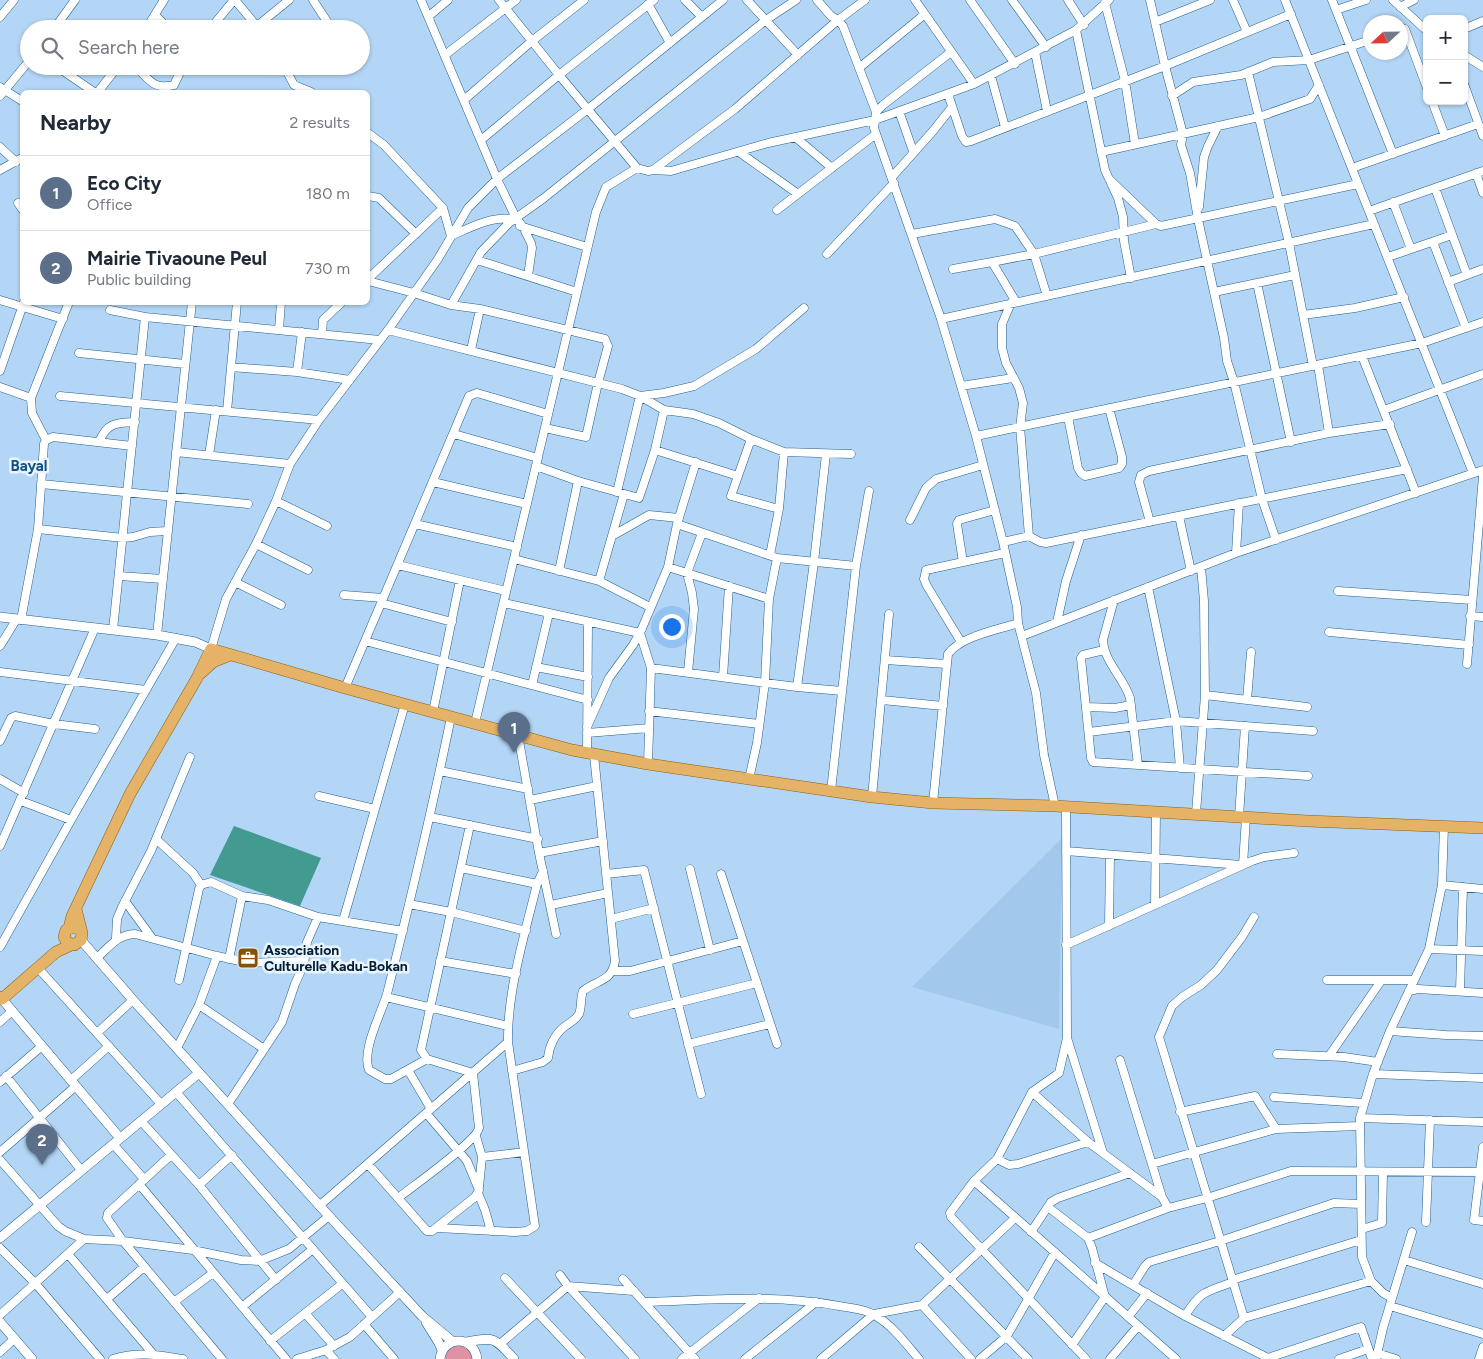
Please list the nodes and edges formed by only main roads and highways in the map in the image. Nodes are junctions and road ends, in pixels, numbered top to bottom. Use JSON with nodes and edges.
{"nodes":[{"id":1,"x":230,"y":655,"type":"junction"},
{"id":2,"x":197,"y":678,"type":"junction"},
{"id":3,"x":1483,"y":828,"type":"edge"},
{"id":4,"x":1,"y":998,"type":"edge"}],
"edges":[{"from":1,"to":2,"type":"main road"},
{"from":1,"to":2,"type":"main road"},
{"from":1,"to":3,"type":"main road"},
{"from":2,"to":4,"type":"main road"}]}
